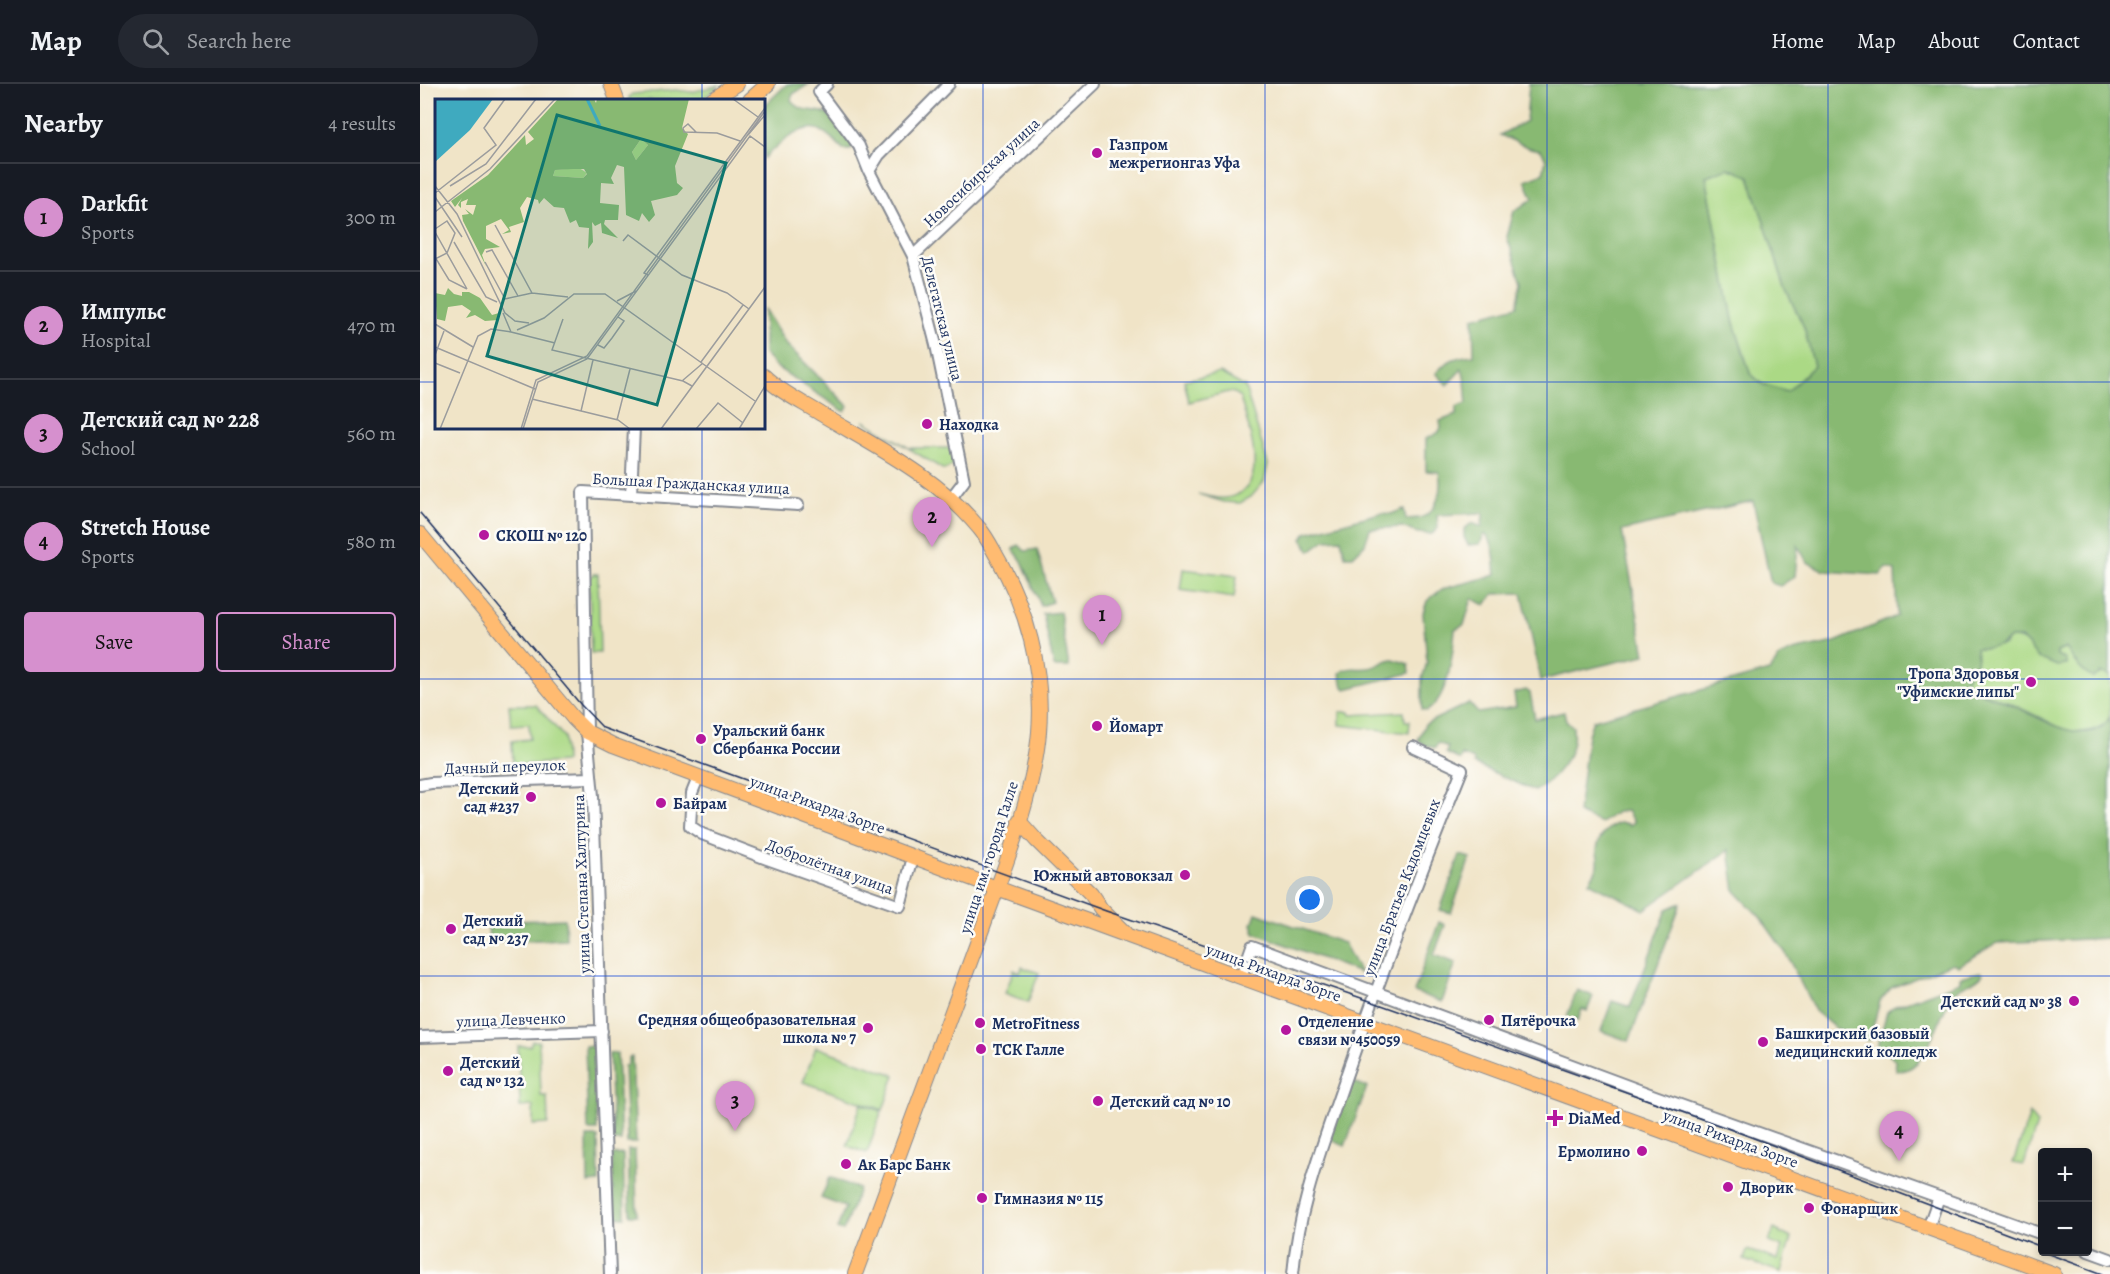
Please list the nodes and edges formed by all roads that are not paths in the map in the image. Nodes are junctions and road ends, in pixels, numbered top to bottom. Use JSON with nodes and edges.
{"nodes":[{"id":1,"x":737,"y":84,"type":"edge"},
{"id":2,"x":747,"y":84,"type":"edge"},
{"id":3,"x":768,"y":84,"type":"edge"},
{"id":4,"x":949,"y":84,"type":"edge"},
{"id":5,"x":1095,"y":84,"type":"edge"},
{"id":6,"x":823,"y":88,"type":"edge"},
{"id":7,"x":714,"y":99,"type":"edge"},
{"id":8,"x":732,"y":99,"type":"edge"},
{"id":9,"x":751,"y":99,"type":"edge"},
{"id":10,"x":869,"y":171,"type":"junction"},
{"id":11,"x":914,"y":256,"type":"junction"},
{"id":12,"x":765,"y":377,"type":"edge"},
{"id":13,"x":634,"y":429,"type":"edge"},
{"id":14,"x":582,"y":492,"type":"joint"},
{"id":15,"x":631,"y":495,"type":"junction"},
{"id":16,"x":951,"y":498,"type":"junction"},
{"id":17,"x":798,"y":505,"type":"dead end"},
{"id":18,"x":420,"y":534,"type":"edge"},
{"id":19,"x":587,"y":732,"type":"junction"},
{"id":20,"x":1413,"y":747,"type":"dead end"},
{"id":21,"x":591,"y":778,"type":"junction"},
{"id":22,"x":698,"y":778,"type":"junction"},
{"id":23,"x":420,"y":785,"type":"edge"},
{"id":24,"x":1019,"y":821,"type":"junction"},
{"id":25,"x":913,"y":857,"type":"junction"},
{"id":26,"x":997,"y":888,"type":"junction"},
{"id":27,"x":1127,"y":935,"type":"junction"},
{"id":28,"x":1241,"y":977,"type":"junction"},
{"id":29,"x":1376,"y":994,"type":"junction"},
{"id":30,"x":1365,"y":1022,"type":"junction"},
{"id":31,"x":602,"y":1031,"type":"junction"},
{"id":32,"x":420,"y":1037,"type":"edge"},
{"id":33,"x":1939,"y":1197,"type":"junction"},
{"id":34,"x":1928,"y":1228,"type":"junction"},
{"id":35,"x":2038,"y":1232,"type":"edge"},
{"id":36,"x":2092,"y":1252,"type":"edge"},
{"id":37,"x":2110,"y":1259,"type":"edge"},
{"id":38,"x":610,"y":1274,"type":"edge"},
{"id":39,"x":855,"y":1274,"type":"edge"},
{"id":40,"x":1293,"y":1274,"type":"edge"},
{"id":41,"x":2054,"y":1274,"type":"edge"}],
"edges":[{"from":1,"to":7,"type":"main road"},
{"from":2,"to":8,"type":"main road"},
{"from":3,"to":9,"type":"main road"},
{"from":4,"to":10,"type":"street"},
{"from":5,"to":11,"type":"street","name":"Новосибирская улица"},
{"from":6,"to":10,"type":"street","name":"Делегатская улица"},
{"from":10,"to":11,"type":"street","name":"Делегатская улица"},
{"from":11,"to":16,"type":"street","name":"Делегатская улица"},
{"from":12,"to":16,"type":"main road","name":"улица им. города Галле"},
{"from":13,"to":15,"type":"street"},
{"from":14,"to":15,"type":"street","name":"Большая Гражданская улица"},
{"from":14,"to":19,"type":"street","name":"улица Степана Халтурина"},
{"from":15,"to":17,"type":"street","name":"Большая Гражданская улица"},
{"from":16,"to":24,"type":"main road","name":"улица им. города Галле"},
{"from":18,"to":19,"type":"main road"},
{"from":19,"to":21,"type":"street","name":"улица Степана Халтурина"},
{"from":19,"to":22,"type":"main road","name":"улица Рихарда Зорге"},
{"from":20,"to":29,"type":"street","name":"улица Братьев Кадомцевых"},
{"from":21,"to":23,"type":"street","name":"Дачный переулок"},
{"from":21,"to":31,"type":"street","name":"улица Степана Халтурина"},
{"from":22,"to":25,"type":"main road","name":"улица Рихарда Зорге"},
{"from":22,"to":25,"type":"street","name":"Добролётная улица"},
{"from":24,"to":26,"type":"main road","name":"улица им. города Галле"},
{"from":24,"to":27,"type":"main road"},
{"from":25,"to":26,"type":"main road","name":"улица Рихарда Зорге"},
{"from":26,"to":27,"type":"main road","name":"улица Рихарда Зорге"},
{"from":26,"to":39,"type":"main road","name":"улица им. города Галле"},
{"from":27,"to":28,"type":"main road","name":"улица Рихарда Зорге"},
{"from":28,"to":29,"type":"street"},
{"from":28,"to":30,"type":"main road","name":"улица Рихарда Зорге"},
{"from":29,"to":30,"type":"street","name":"улица Братьев Кадомцевых"},
{"from":29,"to":33,"type":"street"},
{"from":30,"to":34,"type":"main road","name":"улица Рихарда Зорге"},
{"from":30,"to":40,"type":"street","name":"улица Братьев Кадомцевых"},
{"from":31,"to":32,"type":"street","name":"улица Левченко"},
{"from":31,"to":38,"type":"street","name":"улица Степана Халтурина"},
{"from":33,"to":34,"type":"street"},
{"from":33,"to":35,"type":"street"},
{"from":34,"to":41,"type":"main road","name":"улица Рихарда Зорге"},
{"from":36,"to":37,"type":"street"}]}
